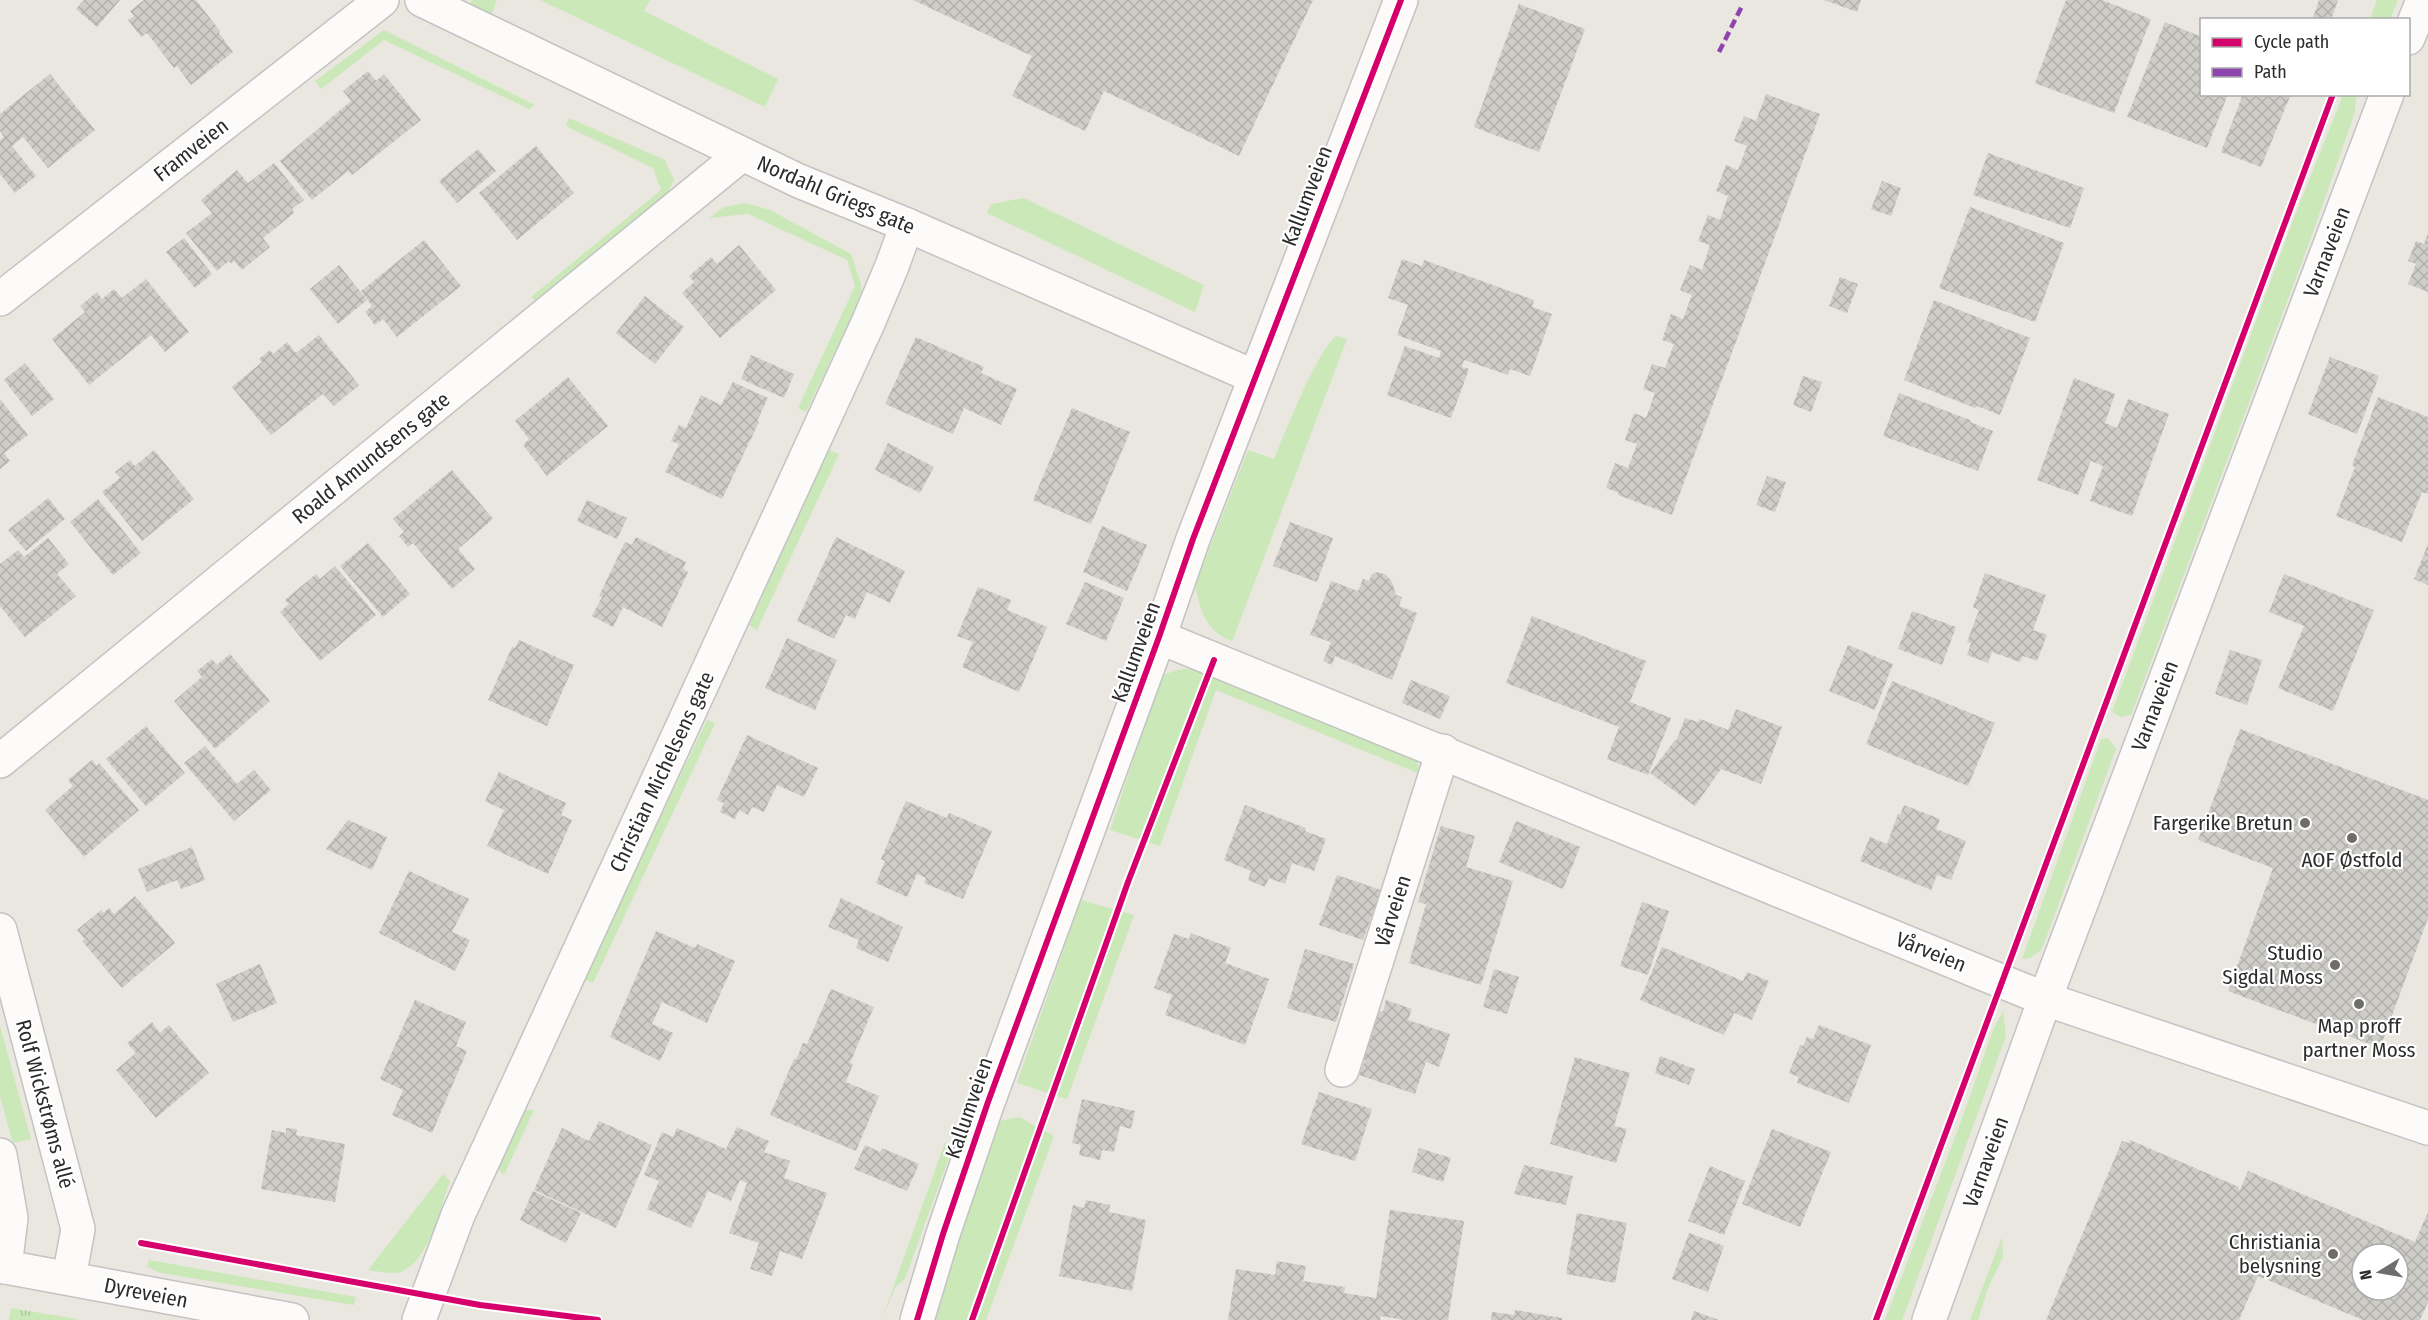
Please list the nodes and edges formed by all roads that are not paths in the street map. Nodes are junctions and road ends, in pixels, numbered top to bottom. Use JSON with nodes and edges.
{"nodes":[{"id":1,"x":382,"y":0,"type":"edge"},
{"id":2,"x":422,"y":0,"type":"edge"},
{"id":3,"x":1401,"y":0,"type":"edge"},
{"id":4,"x":2423,"y":0,"type":"edge"},
{"id":5,"x":2410,"y":35,"type":"edge"},
{"id":6,"x":2386,"y":96,"type":"edge"},
{"id":7,"x":741,"y":155,"type":"junction"},
{"id":8,"x":907,"y":225,"type":"junction"},
{"id":9,"x":0,"y":299,"type":"edge"},
{"id":10,"x":1255,"y":377,"type":"junction"},
{"id":11,"x":1159,"y":637,"type":"junction"},
{"id":12,"x":1443,"y":751,"type":"junction"},
{"id":13,"x":0,"y":761,"type":"edge"},
{"id":14,"x":0,"y":930,"type":"edge"},
{"id":15,"x":2045,"y":999,"type":"junction"},
{"id":16,"x":1342,"y":1070,"type":"dead end"},
{"id":17,"x":2428,"y":1128,"type":"edge"},
{"id":18,"x":0,"y":1155,"type":"edge"},
{"id":19,"x":2,"y":1267,"type":"edge"},
{"id":20,"x":69,"y":1278,"type":"junction"},
{"id":21,"x":292,"y":1320,"type":"edge"},
{"id":22,"x":419,"y":1320,"type":"edge"},
{"id":23,"x":917,"y":1320,"type":"edge"},
{"id":24,"x":1929,"y":1320,"type":"edge"}],
"edges":[{"from":1,"to":9,"type":"street","name":"Framveien"},
{"from":2,"to":7,"type":"street","name":"Nordahl Griegs gate"},
{"from":3,"to":10,"type":"street","name":"Kallumveien"},
{"from":4,"to":5,"type":"street"},
{"from":6,"to":15,"type":"street","name":"Varnaveien"},
{"from":7,"to":8,"type":"street","name":"Nordahl Griegs gate"},
{"from":7,"to":13,"type":"street","name":"Roald Amundsens gate"},
{"from":8,"to":10,"type":"street","name":"Nordahl Griegs gate"},
{"from":8,"to":22,"type":"street","name":"Christian Michelsens gate"},
{"from":10,"to":11,"type":"street","name":"Kallumveien"},
{"from":11,"to":12,"type":"street","name":"Vårveien"},
{"from":11,"to":23,"type":"street","name":"Kallumveien"},
{"from":12,"to":15,"type":"street","name":"Vårveien"},
{"from":12,"to":16,"type":"street","name":"Vårveien"},
{"from":14,"to":20,"type":"street","name":"Rolf Wickstrøms allé"},
{"from":15,"to":17,"type":"street","name":"Vårveien"},
{"from":15,"to":24,"type":"street","name":"Varnaveien"},
{"from":18,"to":19,"type":"street"},
{"from":19,"to":20,"type":"street","name":"Dyreveien"},
{"from":20,"to":21,"type":"street","name":"Dyreveien"}]}
